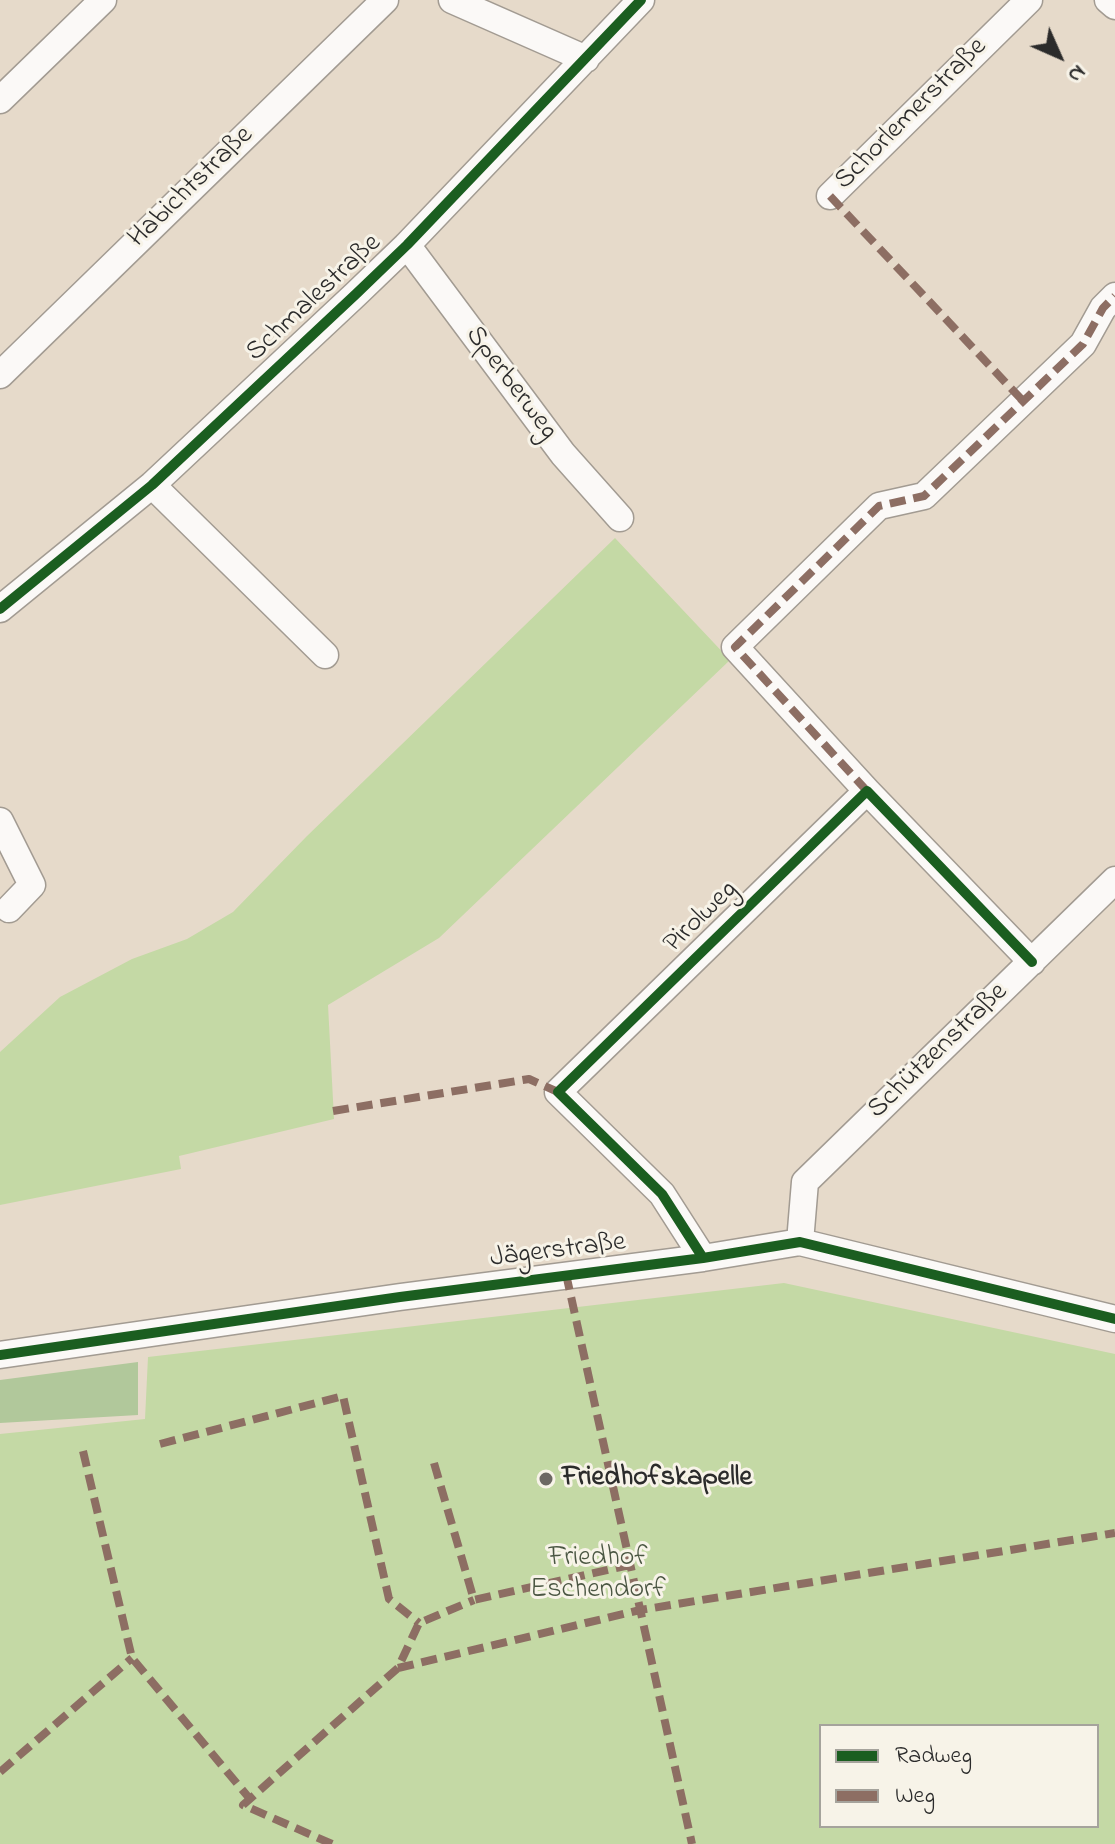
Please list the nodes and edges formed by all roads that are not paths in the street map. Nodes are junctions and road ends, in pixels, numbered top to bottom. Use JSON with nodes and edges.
{"nodes":[{"id":1,"x":103,"y":0,"type":"edge"},
{"id":2,"x":385,"y":0,"type":"edge"},
{"id":3,"x":452,"y":0,"type":"edge"},
{"id":4,"x":641,"y":0,"type":"edge"},
{"id":5,"x":1029,"y":0,"type":"edge"},
{"id":6,"x":1108,"y":0,"type":"edge"},
{"id":7,"x":1115,"y":6,"type":"edge"},
{"id":8,"x":586,"y":59,"type":"junction"},
{"id":9,"x":0,"y":100,"type":"edge"},
{"id":10,"x":830,"y":196,"type":"dead end"},
{"id":11,"x":407,"y":245,"type":"junction"},
{"id":12,"x":1115,"y":296,"type":"edge"},
{"id":13,"x":0,"y":375,"type":"edge"},
{"id":14,"x":152,"y":485,"type":"junction"},
{"id":15,"x":620,"y":518,"type":"dead end"},
{"id":16,"x":0,"y":609,"type":"edge"},
{"id":17,"x":325,"y":655,"type":"dead end"},
{"id":18,"x":867,"y":791,"type":"junction"},
{"id":19,"x":0,"y":821,"type":"edge"},
{"id":20,"x":1115,"y":880,"type":"edge"},
{"id":21,"x":9,"y":909,"type":"dead end"},
{"id":22,"x":1032,"y":962,"type":"junction"},
{"id":23,"x":800,"y":1242,"type":"junction"},
{"id":24,"x":703,"y":1258,"type":"junction"},
{"id":25,"x":1115,"y":1319,"type":"edge"},
{"id":26,"x":0,"y":1355,"type":"edge"}],
"edges":[{"from":1,"to":9,"type":"street"},
{"from":2,"to":13,"type":"street","name":"Habichtstraße"},
{"from":3,"to":8,"type":"street"},
{"from":4,"to":8,"type":"street","name":"Schmalestraße"},
{"from":5,"to":10,"type":"street","name":"Schorlemerstraße"},
{"from":6,"to":7,"type":"street"},
{"from":8,"to":11,"type":"street","name":"Schmalestraße"},
{"from":11,"to":14,"type":"street","name":"Schmalestraße"},
{"from":11,"to":15,"type":"street","name":"Sperberweg"},
{"from":12,"to":18,"type":"street"},
{"from":14,"to":16,"type":"street","name":"Schmalestraße"},
{"from":14,"to":17,"type":"street"},
{"from":18,"to":22,"type":"street"},
{"from":18,"to":24,"type":"street","name":"Pirolweg"},
{"from":19,"to":21,"type":"street"},
{"from":20,"to":22,"type":"street","name":"Schützenstraße"},
{"from":22,"to":23,"type":"street","name":"Schützenstraße"},
{"from":23,"to":24,"type":"street","name":"Jägerstraße"},
{"from":23,"to":25,"type":"street","name":"Jägerstraße"},
{"from":24,"to":26,"type":"street","name":"Jägerstraße"}]}
